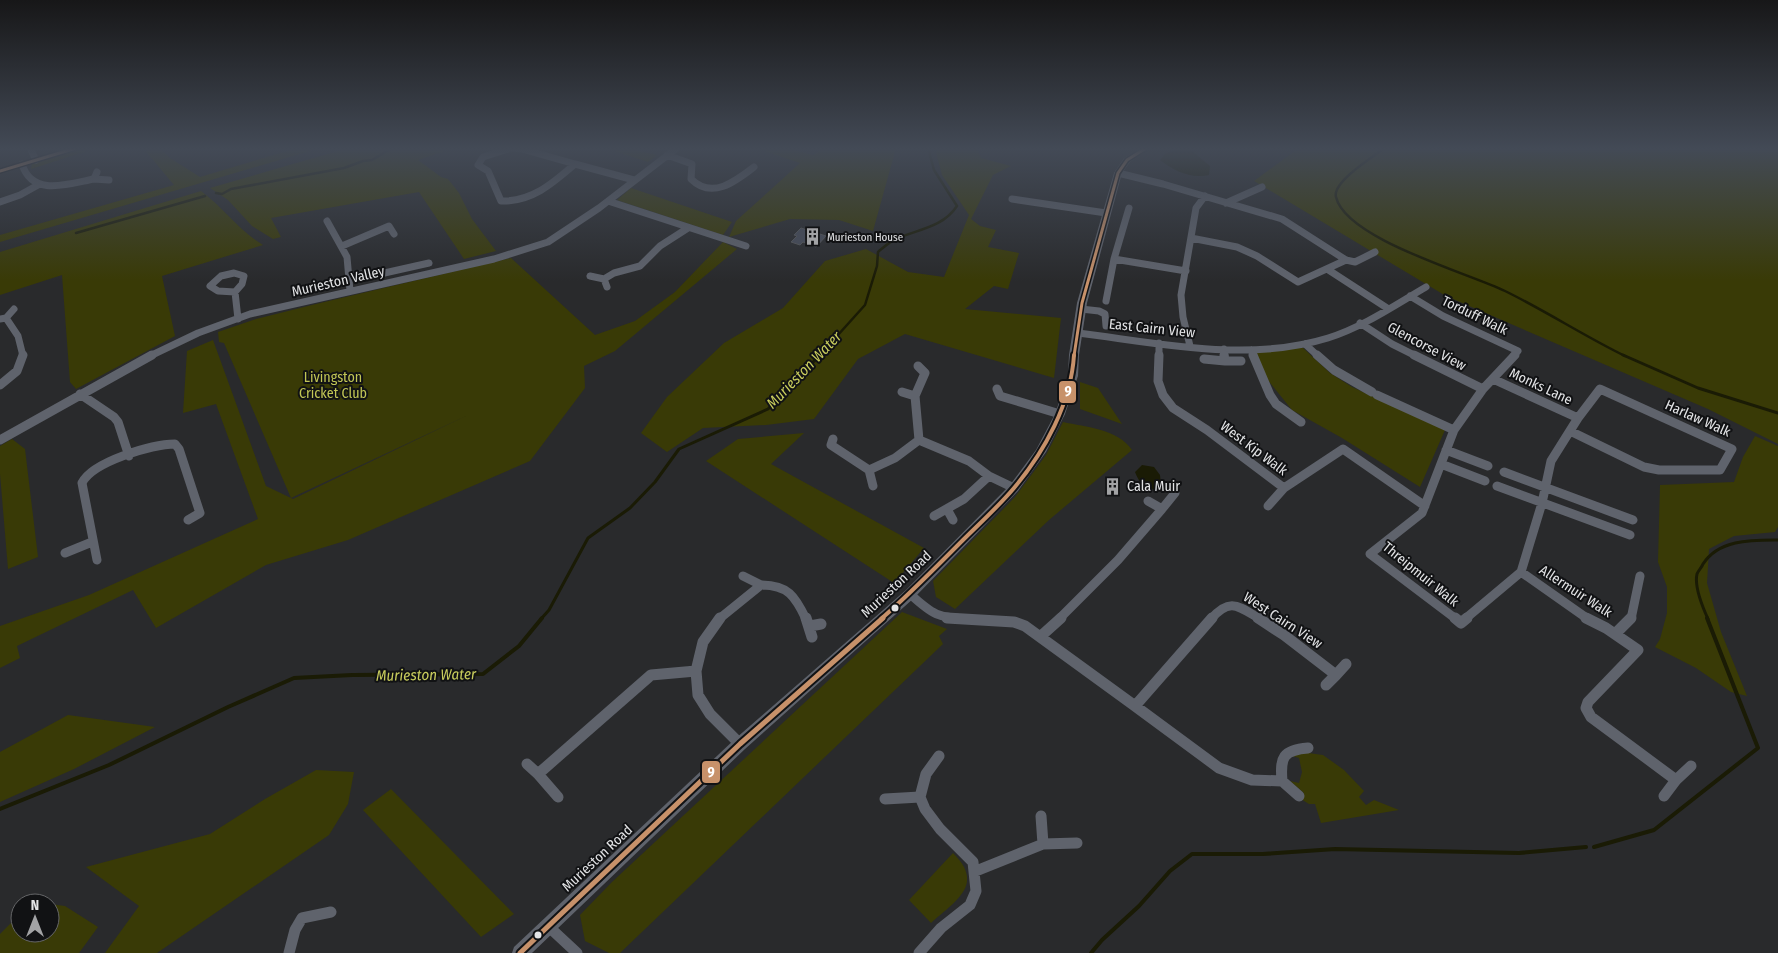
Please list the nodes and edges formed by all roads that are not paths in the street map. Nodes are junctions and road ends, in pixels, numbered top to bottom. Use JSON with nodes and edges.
{"nodes":[{"id":1,"x":25,"y":192,"type":"edge"},
{"id":2,"x":497,"y":192,"type":"edge"},
{"id":3,"x":535,"y":192,"type":"edge"},
{"id":4,"x":619,"y":192,"type":"edge"},
{"id":5,"x":1112,"y":192,"type":"edge"},
{"id":6,"x":1192,"y":192,"type":"edge"},
{"id":7,"x":1250,"y":192,"type":"edge"},
{"id":8,"x":1205,"y":196,"type":"junction"},
{"id":9,"x":1012,"y":199,"type":"dead end"},
{"id":10,"x":608,"y":201,"type":"junction"},
{"id":11,"x":0,"y":202,"type":"edge"},
{"id":12,"x":1226,"y":203,"type":"junction"},
{"id":13,"x":1129,"y":208,"type":"dead end"},
{"id":14,"x":1106,"y":213,"type":"junction"},
{"id":15,"x":327,"y":221,"type":"dead end"},
{"id":16,"x":688,"y":228,"type":"junction"},
{"id":17,"x":394,"y":234,"type":"dead end"},
{"id":18,"x":1191,"y":238,"type":"junction"},
{"id":19,"x":342,"y":246,"type":"junction"},
{"id":20,"x":746,"y":246,"type":"dead end"},
{"id":21,"x":1375,"y":252,"type":"dead end"},
{"id":22,"x":1114,"y":259,"type":"junction"},
{"id":23,"x":1346,"y":260,"type":"junction"},
{"id":24,"x":429,"y":263,"type":"dead end"},
{"id":25,"x":1327,"y":269,"type":"junction"},
{"id":26,"x":1186,"y":271,"type":"junction"},
{"id":27,"x":590,"y":276,"type":"dead end"},
{"id":28,"x":348,"y":277,"type":"junction"},
{"id":29,"x":604,"y":279,"type":"junction"},
{"id":30,"x":607,"y":287,"type":"dead end"},
{"id":31,"x":1426,"y":288,"type":"dead end"},
{"id":32,"x":350,"y":291,"type":"junction"},
{"id":33,"x":235,"y":292,"type":"dead end"},
{"id":34,"x":1410,"y":296,"type":"junction"},
{"id":35,"x":1106,"y":301,"type":"dead end"},
{"id":36,"x":1387,"y":308,"type":"junction"},
{"id":37,"x":1081,"y":309,"type":"junction"},
{"id":38,"x":14,"y":310,"type":"dead end"},
{"id":39,"x":3,"y":318,"type":"edge"},
{"id":40,"x":238,"y":319,"type":"junction"},
{"id":41,"x":1360,"y":323,"type":"junction"},
{"id":42,"x":1106,"y":326,"type":"dead end"},
{"id":43,"x":1078,"y":333,"type":"junction"},
{"id":44,"x":1159,"y":342,"type":"junction"},
{"id":45,"x":1305,"y":344,"type":"junction"},
{"id":46,"x":1190,"y":346,"type":"junction"},
{"id":47,"x":1224,"y":349,"type":"junction"},
{"id":48,"x":1251,"y":350,"type":"junction"},
{"id":49,"x":1204,"y":359,"type":"dead end"},
{"id":50,"x":1225,"y":361,"type":"junction"},
{"id":51,"x":1241,"y":361,"type":"dead end"},
{"id":52,"x":918,"y":366,"type":"dead end"},
{"id":53,"x":1493,"y":379,"type":"junction"},
{"id":54,"x":0,"y":385,"type":"edge"},
{"id":55,"x":1483,"y":389,"type":"junction"},
{"id":56,"x":902,"y":392,"type":"dead end"},
{"id":57,"x":80,"y":394,"type":"junction"},
{"id":58,"x":996,"y":395,"type":"dead end"},
{"id":59,"x":914,"y":396,"type":"junction"},
{"id":60,"x":1060,"y":414,"type":"junction"},
{"id":61,"x":1578,"y":418,"type":"junction"},
{"id":62,"x":1301,"y":422,"type":"dead end"},
{"id":63,"x":1454,"y":430,"type":"junction"},
{"id":64,"x":1570,"y":432,"type":"junction"},
{"id":65,"x":0,"y":440,"type":"edge"},
{"id":66,"x":919,"y":440,"type":"junction"},
{"id":67,"x":830,"y":444,"type":"dead end"},
{"id":68,"x":1446,"y":450,"type":"junction"},
{"id":69,"x":129,"y":456,"type":"junction"},
{"id":70,"x":1441,"y":464,"type":"junction"},
{"id":71,"x":1488,"y":466,"type":"dead end"},
{"id":72,"x":870,"y":470,"type":"junction"},
{"id":73,"x":1504,"y":472,"type":"dead end"},
{"id":74,"x":989,"y":476,"type":"junction"},
{"id":75,"x":1485,"y":481,"type":"dead end"},
{"id":76,"x":873,"y":486,"type":"dead end"},
{"id":77,"x":1497,"y":486,"type":"dead end"},
{"id":78,"x":1546,"y":487,"type":"junction"},
{"id":79,"x":1014,"y":488,"type":"junction"},
{"id":80,"x":1284,"y":488,"type":"junction"},
{"id":81,"x":1175,"y":493,"type":"dead end"},
{"id":82,"x":1148,"y":500,"type":"dead end"},
{"id":83,"x":1542,"y":503,"type":"junction"},
{"id":84,"x":1268,"y":506,"type":"dead end"},
{"id":85,"x":1425,"y":506,"type":"junction"},
{"id":86,"x":1162,"y":509,"type":"junction"},
{"id":87,"x":934,"y":516,"type":"dead end"},
{"id":88,"x":188,"y":520,"type":"dead end"},
{"id":89,"x":1634,"y":520,"type":"dead end"},
{"id":90,"x":1630,"y":535,"type":"dead end"},
{"id":91,"x":92,"y":542,"type":"junction"},
{"id":92,"x":65,"y":553,"type":"dead end"},
{"id":93,"x":96,"y":560,"type":"dead end"},
{"id":94,"x":1521,"y":572,"type":"junction"},
{"id":95,"x":742,"y":576,"type":"dead end"},
{"id":96,"x":1640,"y":576,"type":"dead end"},
{"id":97,"x":761,"y":584,"type":"junction"},
{"id":98,"x":910,"y":594,"type":"junction"},
{"id":99,"x":821,"y":624,"type":"dead end"},
{"id":100,"x":810,"y":626,"type":"junction"},
{"id":101,"x":1615,"y":634,"type":"junction"},
{"id":102,"x":1041,"y":636,"type":"junction"},
{"id":103,"x":812,"y":637,"type":"dead end"},
{"id":104,"x":1346,"y":664,"type":"dead end"},
{"id":105,"x":696,"y":670,"type":"junction"},
{"id":106,"x":1336,"y":675,"type":"junction"},
{"id":107,"x":1326,"y":685,"type":"dead end"},
{"id":108,"x":1135,"y":706,"type":"junction"},
{"id":109,"x":740,"y":744,"type":"junction"},
{"id":110,"x":1308,"y":748,"type":"dead end"},
{"id":111,"x":939,"y":756,"type":"dead end"},
{"id":112,"x":527,"y":764,"type":"dead end"},
{"id":113,"x":1691,"y":766,"type":"dead end"},
{"id":114,"x":538,"y":774,"type":"junction"},
{"id":115,"x":1676,"y":780,"type":"junction"},
{"id":116,"x":1282,"y":781,"type":"junction"},
{"id":117,"x":1299,"y":796,"type":"dead end"},
{"id":118,"x":1664,"y":796,"type":"dead end"},
{"id":119,"x":558,"y":797,"type":"dead end"},
{"id":120,"x":920,"y":797,"type":"junction"},
{"id":121,"x":885,"y":799,"type":"dead end"},
{"id":122,"x":1041,"y":816,"type":"dead end"},
{"id":123,"x":1078,"y":843,"type":"dead end"},
{"id":124,"x":1043,"y":844,"type":"junction"},
{"id":125,"x":976,"y":871,"type":"junction"},
{"id":126,"x":331,"y":912,"type":"dead end"},
{"id":127,"x":548,"y":926,"type":"junction"},
{"id":128,"x":289,"y":953,"type":"edge"},
{"id":129,"x":520,"y":953,"type":"edge"},
{"id":130,"x":577,"y":953,"type":"edge"},
{"id":131,"x":919,"y":953,"type":"edge"}],
"edges":[{"from":1,"to":11,"type":"street"},
{"from":2,"to":3,"type":"street"},
{"from":4,"to":10,"type":"street","name":"Murieston Valley"},
{"from":5,"to":14,"type":"street","name":"Murieston Road"},
{"from":6,"to":8,"type":"street"},
{"from":7,"to":12,"type":"street"},
{"from":8,"to":12,"type":"street"},
{"from":8,"to":18,"type":"street"},
{"from":9,"to":14,"type":"street"},
{"from":10,"to":16,"type":"street"},
{"from":10,"to":32,"type":"street","name":"Murieston Valley"},
{"from":12,"to":23,"type":"street"},
{"from":13,"to":22,"type":"street"},
{"from":14,"to":37,"type":"street","name":"Murieston Road"},
{"from":15,"to":19,"type":"street"},
{"from":16,"to":20,"type":"street"},
{"from":16,"to":29,"type":"street"},
{"from":17,"to":19,"type":"street"},
{"from":18,"to":25,"type":"street"},
{"from":18,"to":26,"type":"street"},
{"from":19,"to":28,"type":"street"},
{"from":21,"to":23,"type":"street"},
{"from":22,"to":26,"type":"street"},
{"from":22,"to":35,"type":"street"},
{"from":23,"to":25,"type":"street"},
{"from":24,"to":28,"type":"street"},
{"from":25,"to":36,"type":"street"},
{"from":26,"to":46,"type":"street"},
{"from":27,"to":29,"type":"street"},
{"from":28,"to":32,"type":"street"},
{"from":29,"to":30,"type":"street"},
{"from":31,"to":34,"type":"street","name":"East Cairn View"},
{"from":32,"to":40,"type":"street","name":"Murieston Valley"},
{"from":33,"to":40,"type":"street"},
{"from":34,"to":36,"type":"street","name":"East Cairn View"},
{"from":34,"to":53,"type":"street","name":"Torduff Walk"},
{"from":36,"to":41,"type":"street","name":"East Cairn View"},
{"from":37,"to":42,"type":"street"},
{"from":37,"to":43,"type":"street","name":"Murieston Road"},
{"from":38,"to":39,"type":"street"},
{"from":39,"to":54,"type":"street"},
{"from":40,"to":57,"type":"street","name":"Murieston Valley"},
{"from":41,"to":45,"type":"street","name":"East Cairn View"},
{"from":41,"to":55,"type":"street","name":"Glencorse View"},
{"from":43,"to":44,"type":"street","name":"East Cairn View"},
{"from":43,"to":60,"type":"street","name":"Murieston Road"},
{"from":44,"to":46,"type":"street","name":"East Cairn View"},
{"from":44,"to":80,"type":"street","name":"West Kip Walk"},
{"from":45,"to":48,"type":"street","name":"East Cairn View"},
{"from":45,"to":63,"type":"street"},
{"from":46,"to":47,"type":"street","name":"East Cairn View"},
{"from":47,"to":48,"type":"street","name":"East Cairn View"},
{"from":47,"to":50,"type":"street"},
{"from":48,"to":62,"type":"street"},
{"from":49,"to":50,"type":"street"},
{"from":50,"to":51,"type":"street"},
{"from":52,"to":59,"type":"street"},
{"from":53,"to":55,"type":"street","name":"Torduff Walk"},
{"from":53,"to":61,"type":"street","name":"Monks Lane"},
{"from":55,"to":63,"type":"street","name":"Torduff Walk"},
{"from":56,"to":59,"type":"street"},
{"from":57,"to":65,"type":"street","name":"Murieston Valley"},
{"from":57,"to":69,"type":"street"},
{"from":58,"to":60,"type":"street"},
{"from":59,"to":66,"type":"street"},
{"from":60,"to":79,"type":"street","name":"Murieston Road"},
{"from":61,"to":64,"type":"street"},
{"from":61,"to":64,"type":"street","name":"Harlaw Walk"},
{"from":63,"to":68,"type":"street","name":"Torduff Walk"},
{"from":64,"to":78,"type":"street"},
{"from":66,"to":72,"type":"street"},
{"from":66,"to":74,"type":"street"},
{"from":67,"to":72,"type":"street"},
{"from":68,"to":70,"type":"street","name":"Torduff Walk"},
{"from":68,"to":71,"type":"street"},
{"from":69,"to":88,"type":"street"},
{"from":69,"to":91,"type":"street"},
{"from":70,"to":75,"type":"street"},
{"from":70,"to":85,"type":"street","name":"Torduff Walk"},
{"from":72,"to":76,"type":"street"},
{"from":73,"to":78,"type":"street"},
{"from":74,"to":79,"type":"street"},
{"from":74,"to":87,"type":"street"},
{"from":77,"to":83,"type":"street"},
{"from":78,"to":83,"type":"street"},
{"from":78,"to":89,"type":"street"},
{"from":79,"to":98,"type":"street","name":"Murieston Road"},
{"from":80,"to":84,"type":"street"},
{"from":80,"to":85,"type":"street","name":"West Kip Walk"},
{"from":81,"to":86,"type":"street"},
{"from":82,"to":86,"type":"street"},
{"from":83,"to":90,"type":"street"},
{"from":83,"to":94,"type":"street"},
{"from":85,"to":94,"type":"street","name":"Threipmuir Walk"},
{"from":86,"to":102,"type":"street"},
{"from":91,"to":92,"type":"street"},
{"from":91,"to":93,"type":"street"},
{"from":94,"to":101,"type":"street","name":"Allermuir Walk"},
{"from":95,"to":97,"type":"street"},
{"from":96,"to":101,"type":"street","name":"Allermuir Walk"},
{"from":97,"to":100,"type":"street"},
{"from":97,"to":105,"type":"street"},
{"from":98,"to":102,"type":"street"},
{"from":98,"to":109,"type":"street","name":"Murieston Road"},
{"from":99,"to":100,"type":"street"},
{"from":100,"to":103,"type":"street"},
{"from":101,"to":115,"type":"street","name":"Allermuir Walk"},
{"from":102,"to":108,"type":"street"},
{"from":104,"to":106,"type":"street"},
{"from":105,"to":109,"type":"street"},
{"from":105,"to":114,"type":"street"},
{"from":106,"to":107,"type":"street"},
{"from":106,"to":108,"type":"street","name":"West Cairn View"},
{"from":108,"to":116,"type":"street"},
{"from":109,"to":127,"type":"street","name":"Murieston Road"},
{"from":110,"to":116,"type":"street"},
{"from":111,"to":120,"type":"street"},
{"from":112,"to":114,"type":"street"},
{"from":113,"to":115,"type":"street"},
{"from":114,"to":119,"type":"street"},
{"from":115,"to":118,"type":"street"},
{"from":116,"to":117,"type":"street"},
{"from":120,"to":121,"type":"street"},
{"from":120,"to":125,"type":"street"},
{"from":122,"to":124,"type":"street"},
{"from":123,"to":124,"type":"street"},
{"from":124,"to":125,"type":"street"},
{"from":125,"to":131,"type":"street"},
{"from":126,"to":128,"type":"street"},
{"from":127,"to":129,"type":"street","name":"Murieston Road"},
{"from":127,"to":130,"type":"street"}]}
